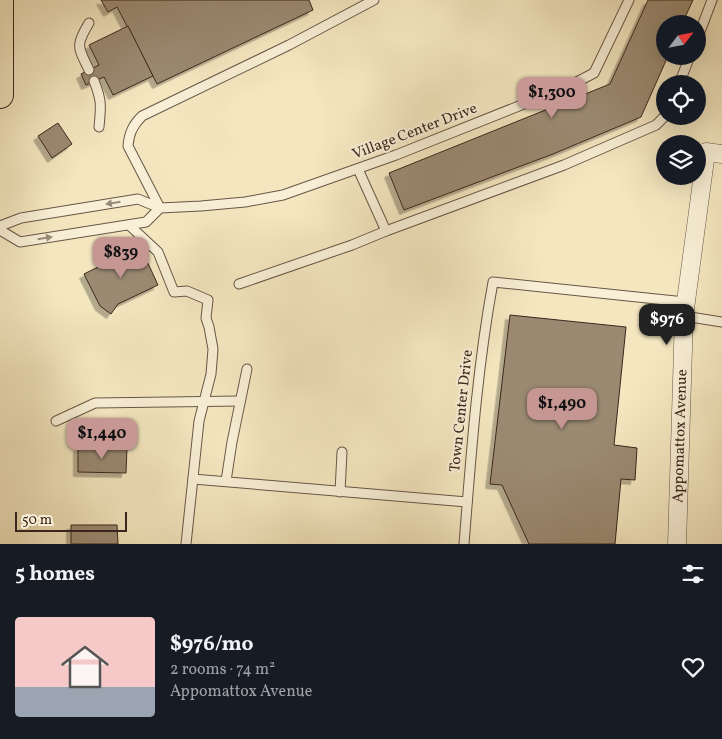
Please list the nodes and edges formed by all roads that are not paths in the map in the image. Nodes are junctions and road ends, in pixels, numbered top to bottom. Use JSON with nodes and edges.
{"nodes":[{"id":1,"x":0,"y":0,"type":"edge"},
{"id":2,"x":374,"y":0,"type":"edge"},
{"id":3,"x":630,"y":0,"type":"edge"},
{"id":4,"x":712,"y":0,"type":"edge"},
{"id":5,"x":706,"y":16,"type":"edge"},
{"id":6,"x":88,"y":23,"type":"dead end"},
{"id":7,"x":91,"y":69,"type":"dead end"},
{"id":8,"x":97,"y":80,"type":"dead end"},
{"id":9,"x":0,"y":95,"type":"edge"},
{"id":10,"x":656,"y":125,"type":"edge"},
{"id":11,"x":99,"y":127,"type":"dead end"},
{"id":12,"x":714,"y":153,"type":"edge"},
{"id":13,"x":358,"y":169,"type":"junction"},
{"id":14,"x":160,"y":208,"type":"junction"},
{"id":15,"x":129,"y":225,"type":"junction"},
{"id":16,"x":0,"y":226,"type":"edge"},
{"id":17,"x":0,"y":230,"type":"edge"},
{"id":18,"x":386,"y":231,"type":"junction"},
{"id":19,"x":239,"y":284,"type":"dead end"},
{"id":20,"x":685,"y":309,"type":"junction"},
{"id":21,"x":722,"y":322,"type":"edge"},
{"id":22,"x":247,"y":369,"type":"dead end"},
{"id":23,"x":204,"y":400,"type":"junction"},
{"id":24,"x":240,"y":401,"type":"junction"},
{"id":25,"x":56,"y":421,"type":"dead end"},
{"id":26,"x":342,"y":452,"type":"dead end"},
{"id":27,"x":193,"y":479,"type":"junction"},
{"id":28,"x":226,"y":481,"type":"junction"},
{"id":29,"x":340,"y":492,"type":"junction"},
{"id":30,"x":467,"y":502,"type":"junction"},
{"id":31,"x":186,"y":544,"type":"edge"},
{"id":32,"x":464,"y":544,"type":"edge"},
{"id":33,"x":677,"y":544,"type":"edge"}],
"edges":[{"from":1,"to":9,"type":"main road"},
{"from":2,"to":14,"type":"lane"},
{"from":3,"to":13,"type":"lane","name":"Village Center Drive"},
{"from":4,"to":5,"type":"lane"},
{"from":6,"to":7,"type":"lane"},
{"from":8,"to":11,"type":"lane"},
{"from":10,"to":18,"type":"lane"},
{"from":12,"to":20,"type":"street","name":"Appomattox Avenue"},
{"from":13,"to":14,"type":"lane","name":"Village Center Drive"},
{"from":13,"to":18,"type":"lane"},
{"from":14,"to":15,"type":"lane"},
{"from":14,"to":16,"type":"lane","name":"Village Center Drive","one_way":true},
{"from":17,"to":15,"type":"lane","one_way":true},
{"from":15,"to":23,"type":"lane"},
{"from":18,"to":19,"type":"lane"},
{"from":20,"to":21,"type":"lane"},
{"from":20,"to":30,"type":"lane","name":"Town Center Drive"},
{"from":20,"to":33,"type":"street","name":"Appomattox Avenue"},
{"from":22,"to":24,"type":"lane"},
{"from":23,"to":24,"type":"lane"},
{"from":23,"to":25,"type":"lane"},
{"from":23,"to":27,"type":"lane"},
{"from":24,"to":28,"type":"lane"},
{"from":26,"to":29,"type":"lane"},
{"from":27,"to":28,"type":"lane"},
{"from":27,"to":31,"type":"lane"},
{"from":28,"to":29,"type":"lane"},
{"from":29,"to":30,"type":"lane"},
{"from":30,"to":32,"type":"lane","name":"Town Center Drive"}]}
